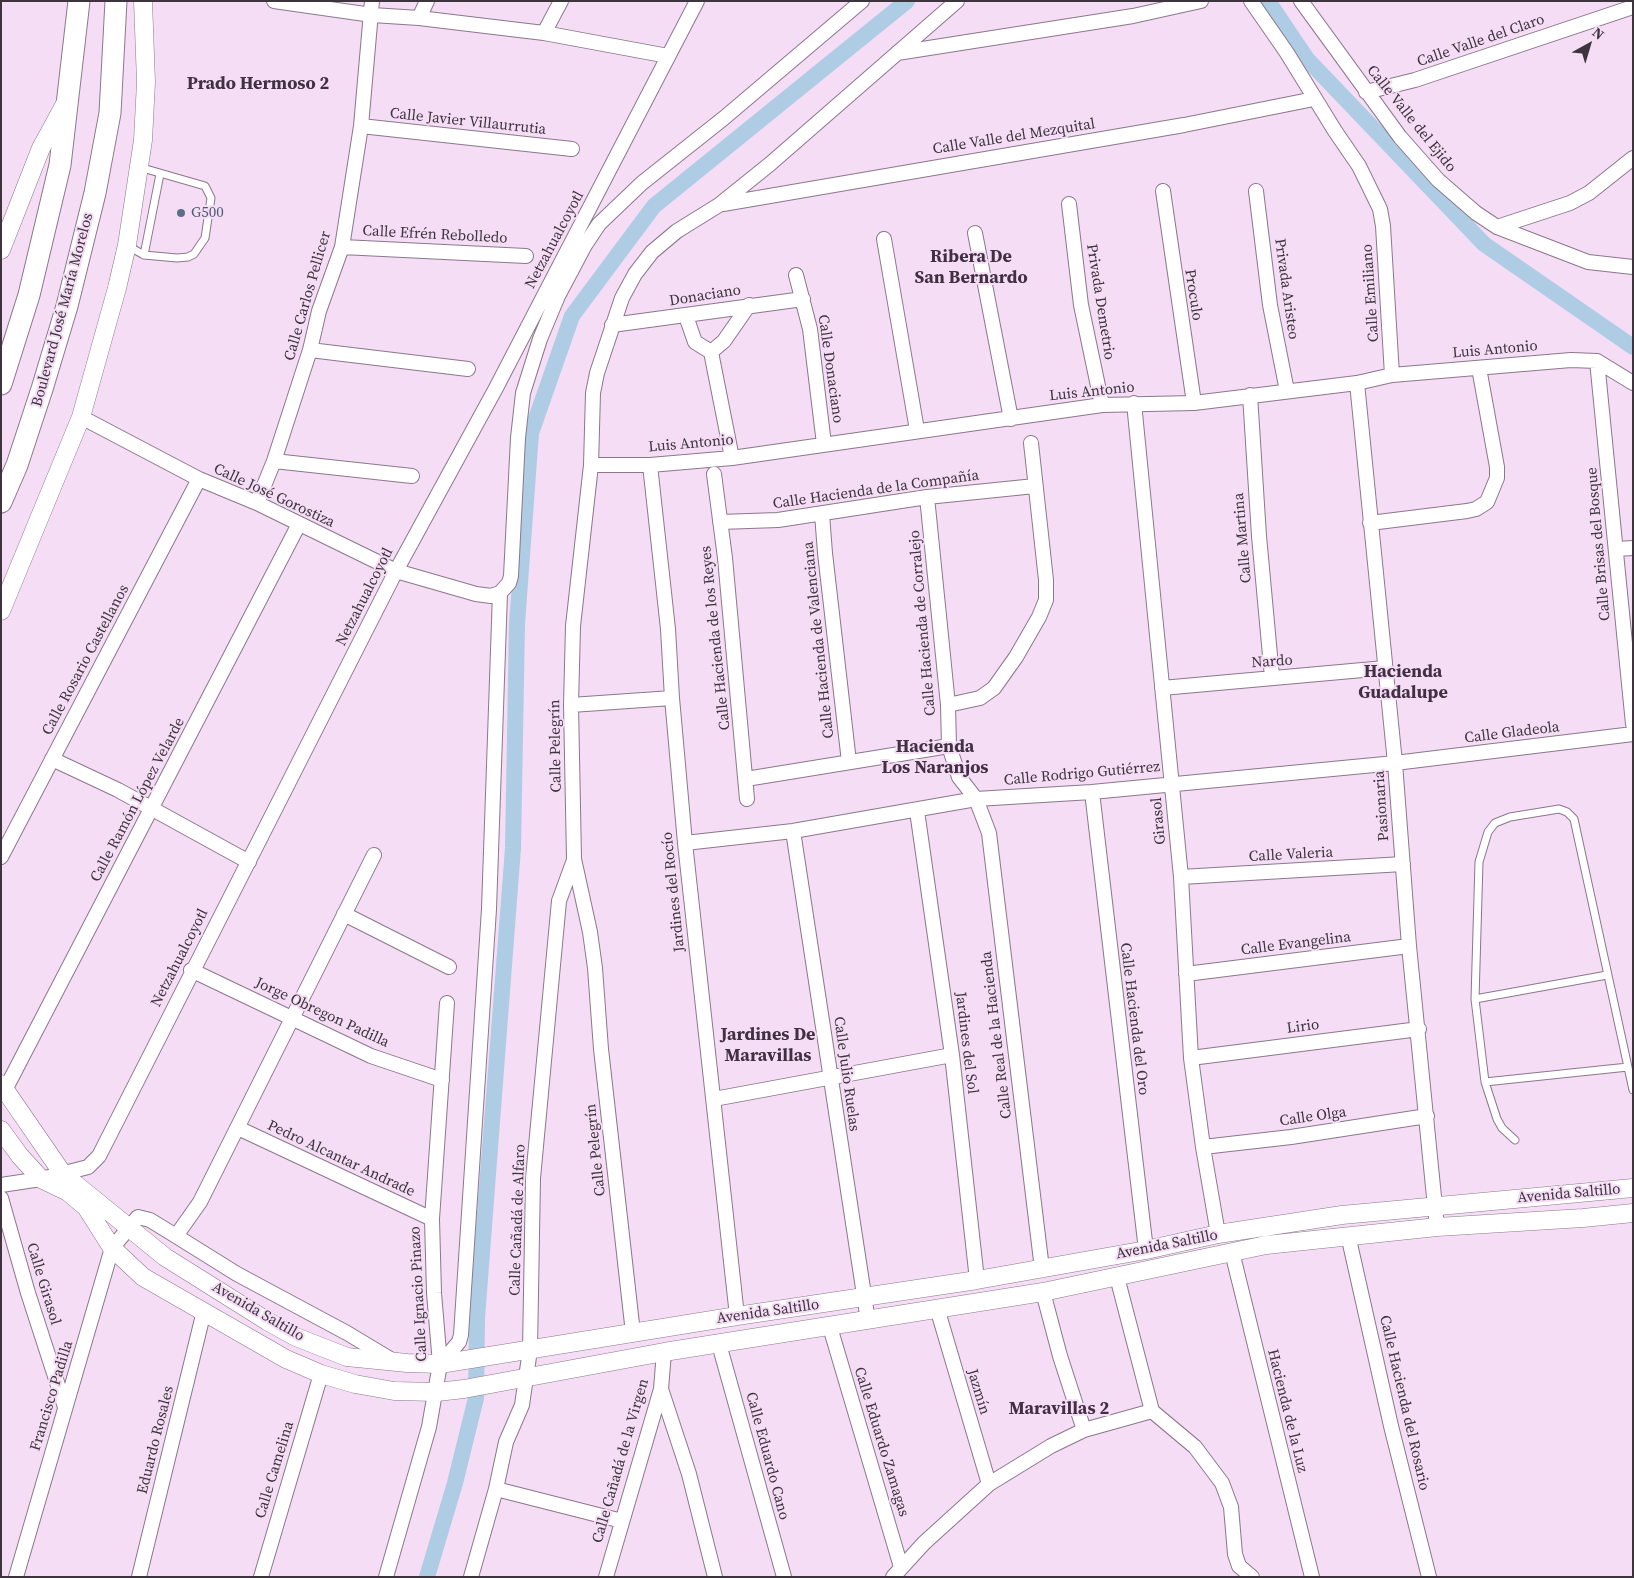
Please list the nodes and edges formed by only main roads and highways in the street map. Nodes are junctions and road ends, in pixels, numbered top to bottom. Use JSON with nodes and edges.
{"nodes":[{"id":1,"x":79,"y":1,"type":"edge"},
{"id":2,"x":116,"y":1,"type":"edge"},
{"id":3,"x":3,"y":379,"type":"edge"},
{"id":4,"x":1,"y":502,"type":"edge"}],
"edges":[{"from":1,"to":3,"type":"main road"},
{"from":2,"to":4,"type":"main road","name":"Boulevard José María Morelos"}]}
